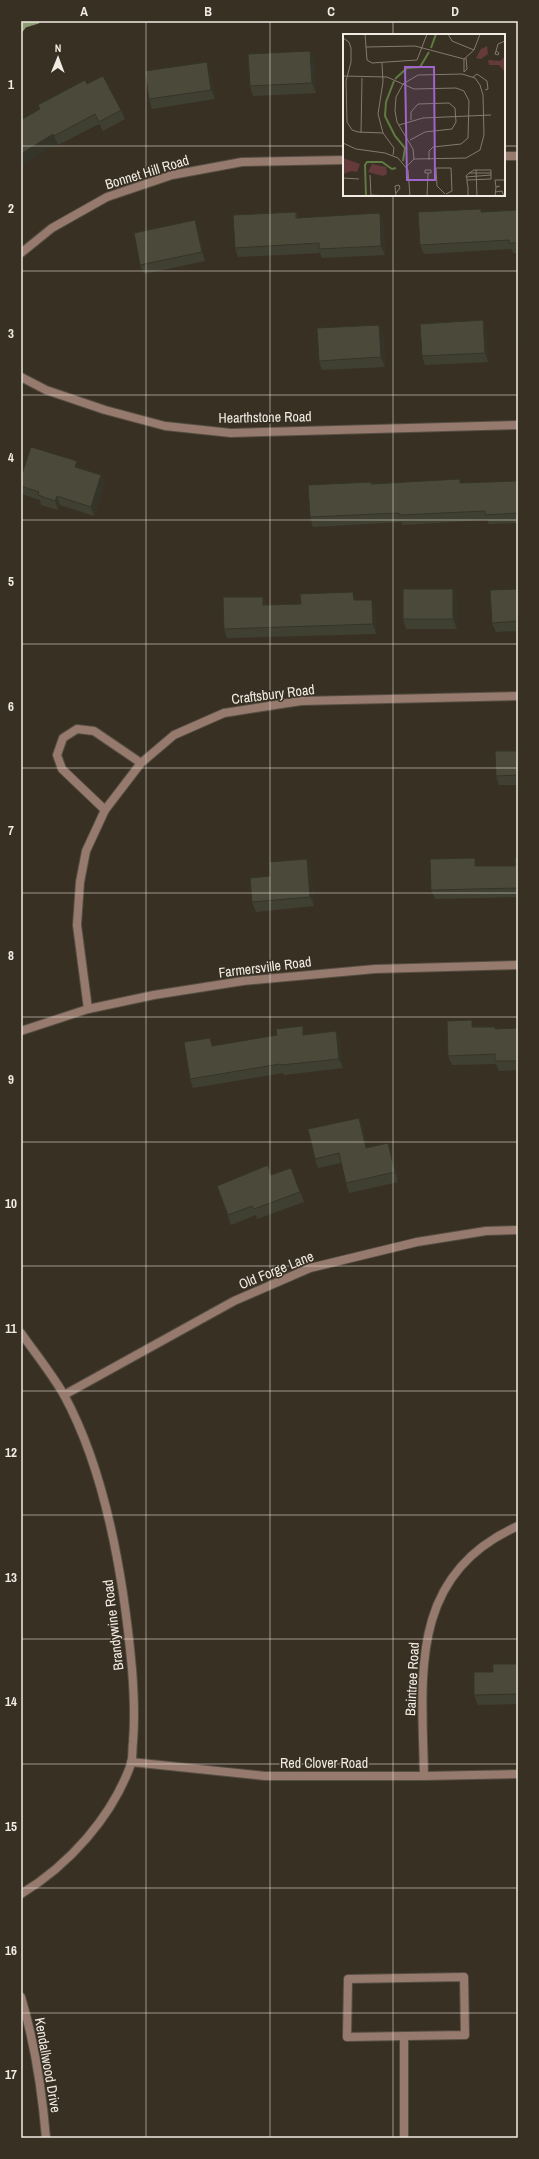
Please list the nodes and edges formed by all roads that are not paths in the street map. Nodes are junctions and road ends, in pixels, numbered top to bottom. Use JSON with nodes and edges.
{"nodes":[{"id":1,"x":505,"y":156,"type":"edge"},
{"id":2,"x":518,"y":156,"type":"edge"},
{"id":3,"x":343,"y":160,"type":"edge"},
{"id":4,"x":21,"y":253,"type":"edge"},
{"id":5,"x":21,"y":377,"type":"edge"},
{"id":6,"x":518,"y":425,"type":"edge"},
{"id":7,"x":518,"y":696,"type":"edge"},
{"id":8,"x":141,"y":763,"type":"junction"},
{"id":9,"x":105,"y":810,"type":"junction"},
{"id":10,"x":518,"y":965,"type":"edge"},
{"id":11,"x":88,"y":1009,"type":"junction"},
{"id":12,"x":21,"y":1031,"type":"edge"},
{"id":13,"x":518,"y":1230,"type":"edge"},
{"id":14,"x":21,"y":1333,"type":"edge"},
{"id":15,"x":64,"y":1395,"type":"junction"},
{"id":16,"x":518,"y":1526,"type":"edge"},
{"id":17,"x":131,"y":1762,"type":"junction"},
{"id":18,"x":518,"y":1774,"type":"edge"},
{"id":19,"x":424,"y":1776,"type":"junction"},
{"id":20,"x":21,"y":1894,"type":"edge"},
{"id":21,"x":21,"y":1997,"type":"edge"},
{"id":22,"x":404,"y":2037,"type":"junction"},
{"id":23,"x":46,"y":2138,"type":"edge"},
{"id":24,"x":404,"y":2138,"type":"edge"}],
"edges":[{"from":1,"to":2,"type":"street"},
{"from":3,"to":4,"type":"street","name":"Bonnet Hill Road"},
{"from":5,"to":6,"type":"street","name":"Hearthstone Road"},
{"from":7,"to":8,"type":"street","name":"Craftsbury Road"},
{"from":8,"to":9,"type":"street","name":"Craftsbury Road"},
{"from":8,"to":9,"type":"street"},
{"from":9,"to":11,"type":"street","name":"Craftsbury Road"},
{"from":10,"to":11,"type":"street","name":"Farmersville Road"},
{"from":11,"to":12,"type":"street","name":"Farmersville Road"},
{"from":13,"to":15,"type":"street","name":"Old Forge Lane"},
{"from":14,"to":15,"type":"street","name":"Brandywine Road"},
{"from":15,"to":17,"type":"street","name":"Brandywine Road"},
{"from":16,"to":19,"type":"street","name":"Baintree Road"},
{"from":17,"to":19,"type":"street","name":"Red Clover Road"},
{"from":17,"to":20,"type":"street","name":"Brandywine Road"},
{"from":18,"to":19,"type":"street","name":"Red Clover Road"},
{"from":21,"to":23,"type":"street","name":"Kendallwood Drive"},
{"from":22,"to":22,"type":"street"},
{"from":22,"to":24,"type":"street"}]}
